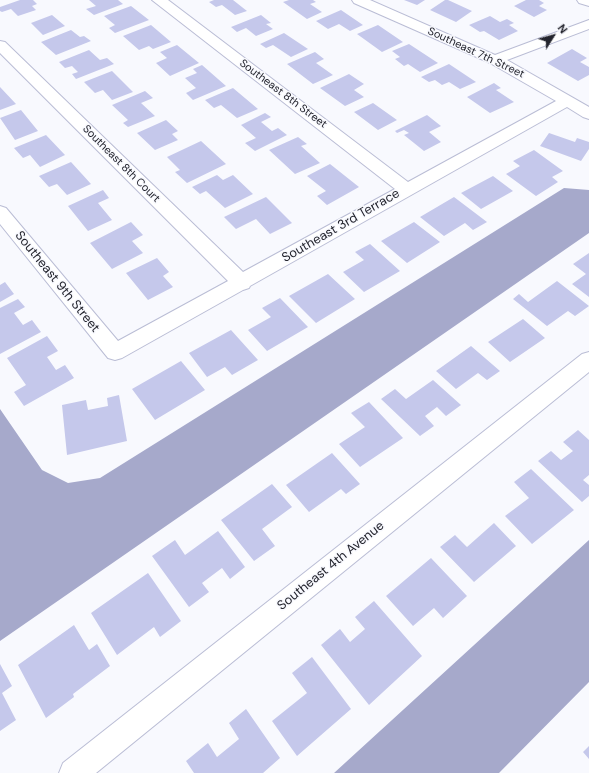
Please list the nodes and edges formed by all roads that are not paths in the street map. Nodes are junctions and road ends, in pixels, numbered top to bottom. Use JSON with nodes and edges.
{"nodes":[{"id":1,"x":159,"y":0,"type":"edge"},
{"id":2,"x":359,"y":0,"type":"edge"},
{"id":3,"x":584,"y":0,"type":"edge"},
{"id":4,"x":589,"y":2,"type":"edge"},
{"id":5,"x":589,"y":24,"type":"edge"},
{"id":6,"x":0,"y":44,"type":"edge"},
{"id":7,"x":495,"y":60,"type":"junction"},
{"id":8,"x":567,"y":101,"type":"junction"},
{"id":9,"x":589,"y":114,"type":"edge"},
{"id":10,"x":406,"y":189,"type":"junction"},
{"id":11,"x":0,"y":212,"type":"edge"},
{"id":12,"x":242,"y":283,"type":"junction"},
{"id":13,"x":115,"y":352,"type":"joint"},
{"id":14,"x":589,"y":360,"type":"edge"},
{"id":15,"x":73,"y":773,"type":"edge"}],
"edges":[{"from":1,"to":10,"type":"street","name":"Southeast 8th Street"},
{"from":2,"to":7,"type":"street","name":"Southeast 7th Street"},
{"from":3,"to":4,"type":"street"},
{"from":5,"to":7,"type":"street"},
{"from":6,"to":12,"type":"street","name":"Southeast 8th Court"},
{"from":7,"to":8,"type":"street","name":"Southeast 7th Street"},
{"from":8,"to":9,"type":"street","name":"Southeast 7th Street"},
{"from":8,"to":10,"type":"street","name":"Southeast 3rd Terrace"},
{"from":10,"to":12,"type":"street","name":"Southeast 3rd Terrace"},
{"from":11,"to":13,"type":"street","name":"Southeast 9th Street"},
{"from":12,"to":13,"type":"street","name":"Southeast 3rd Terrace"},
{"from":14,"to":15,"type":"street","name":"Southeast 4th Avenue"}]}
